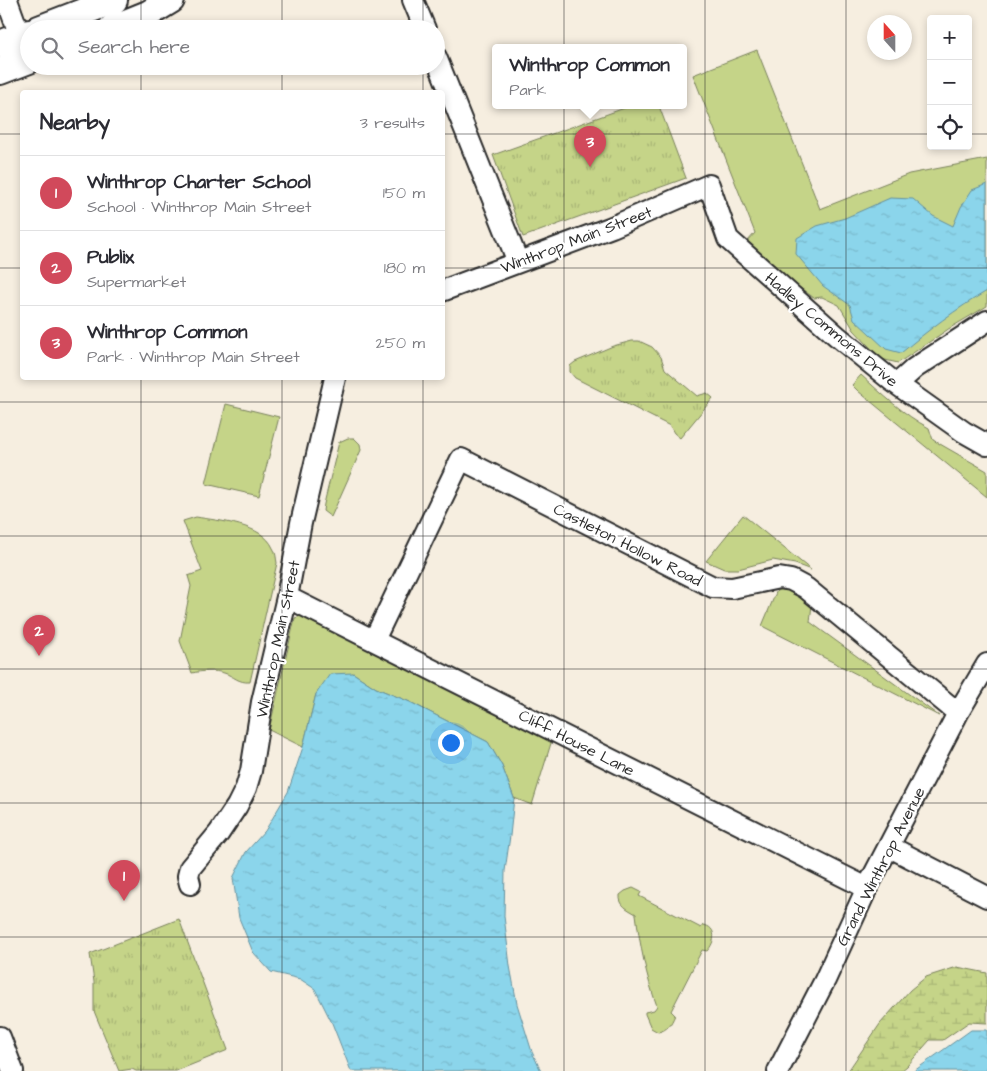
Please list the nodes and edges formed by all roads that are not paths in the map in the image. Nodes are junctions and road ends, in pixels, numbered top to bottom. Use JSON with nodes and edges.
{"nodes":[{"id":1,"x":7,"y":0,"type":"edge"},
{"id":2,"x":114,"y":0,"type":"edge"},
{"id":3,"x":134,"y":0,"type":"edge"},
{"id":4,"x":171,"y":0,"type":"edge"},
{"id":5,"x":413,"y":0,"type":"edge"},
{"id":6,"x":61,"y":20,"type":"edge"},
{"id":7,"x":95,"y":20,"type":"edge"},
{"id":8,"x":133,"y":20,"type":"edge"},
{"id":9,"x":421,"y":20,"type":"edge"},
{"id":10,"x":20,"y":30,"type":"edge"},
{"id":11,"x":20,"y":63,"type":"edge"},
{"id":12,"x":0,"y":71,"type":"edge"},
{"id":13,"x":443,"y":75,"type":"edge"},
{"id":14,"x":709,"y":185,"type":"joint"},
{"id":15,"x":518,"y":262,"type":"junction"},
{"id":16,"x":445,"y":290,"type":"edge"},
{"id":17,"x":987,"y":321,"type":"edge"},
{"id":18,"x":335,"y":380,"type":"edge"},
{"id":19,"x":897,"y":384,"type":"junction"},
{"id":20,"x":987,"y":445,"type":"edge"},
{"id":21,"x":287,"y":597,"type":"junction"},
{"id":22,"x":374,"y":640,"type":"junction"},
{"id":23,"x":987,"y":664,"type":"edge"},
{"id":24,"x":958,"y":713,"type":"junction"},
{"id":25,"x":890,"y":847,"type":"junction"},
{"id":26,"x":190,"y":884,"type":"dead end"},
{"id":27,"x":867,"y":888,"type":"junction"},
{"id":28,"x":987,"y":897,"type":"edge"},
{"id":29,"x":0,"y":1037,"type":"edge"},
{"id":30,"x":13,"y":1071,"type":"edge"},
{"id":31,"x":778,"y":1071,"type":"edge"}],
"edges":[{"from":1,"to":10,"type":"street"},
{"from":2,"to":6,"type":"main road"},
{"from":3,"to":7,"type":"main road"},
{"from":4,"to":8,"type":"main road"},
{"from":5,"to":9,"type":"street"},
{"from":11,"to":12,"type":"main road"},
{"from":13,"to":15,"type":"street"},
{"from":14,"to":15,"type":"street","name":"Winthrop Main Street"},
{"from":14,"to":19,"type":"street","name":"Hadley Commons Drive"},
{"from":15,"to":16,"type":"street","name":"Winthrop Main Street"},
{"from":17,"to":19,"type":"street"},
{"from":18,"to":21,"type":"street","name":"Winthrop Main Street"},
{"from":19,"to":20,"type":"street","name":"Hadley Commons Drive"},
{"from":21,"to":22,"type":"street","name":"Cliff House Lane"},
{"from":21,"to":26,"type":"street","name":"Winthrop Main Street"},
{"from":22,"to":24,"type":"street","name":"Castleton Hollow Road"},
{"from":22,"to":27,"type":"street","name":"Cliff House Lane"},
{"from":23,"to":24,"type":"street","name":"Grand Winthrop Avenue"},
{"from":24,"to":25,"type":"street","name":"Grand Winthrop Avenue"},
{"from":25,"to":27,"type":"street","name":"Grand Winthrop Avenue"},
{"from":25,"to":28,"type":"street"},
{"from":27,"to":31,"type":"street","name":"Grand Winthrop Avenue"},
{"from":29,"to":30,"type":"street"}]}
